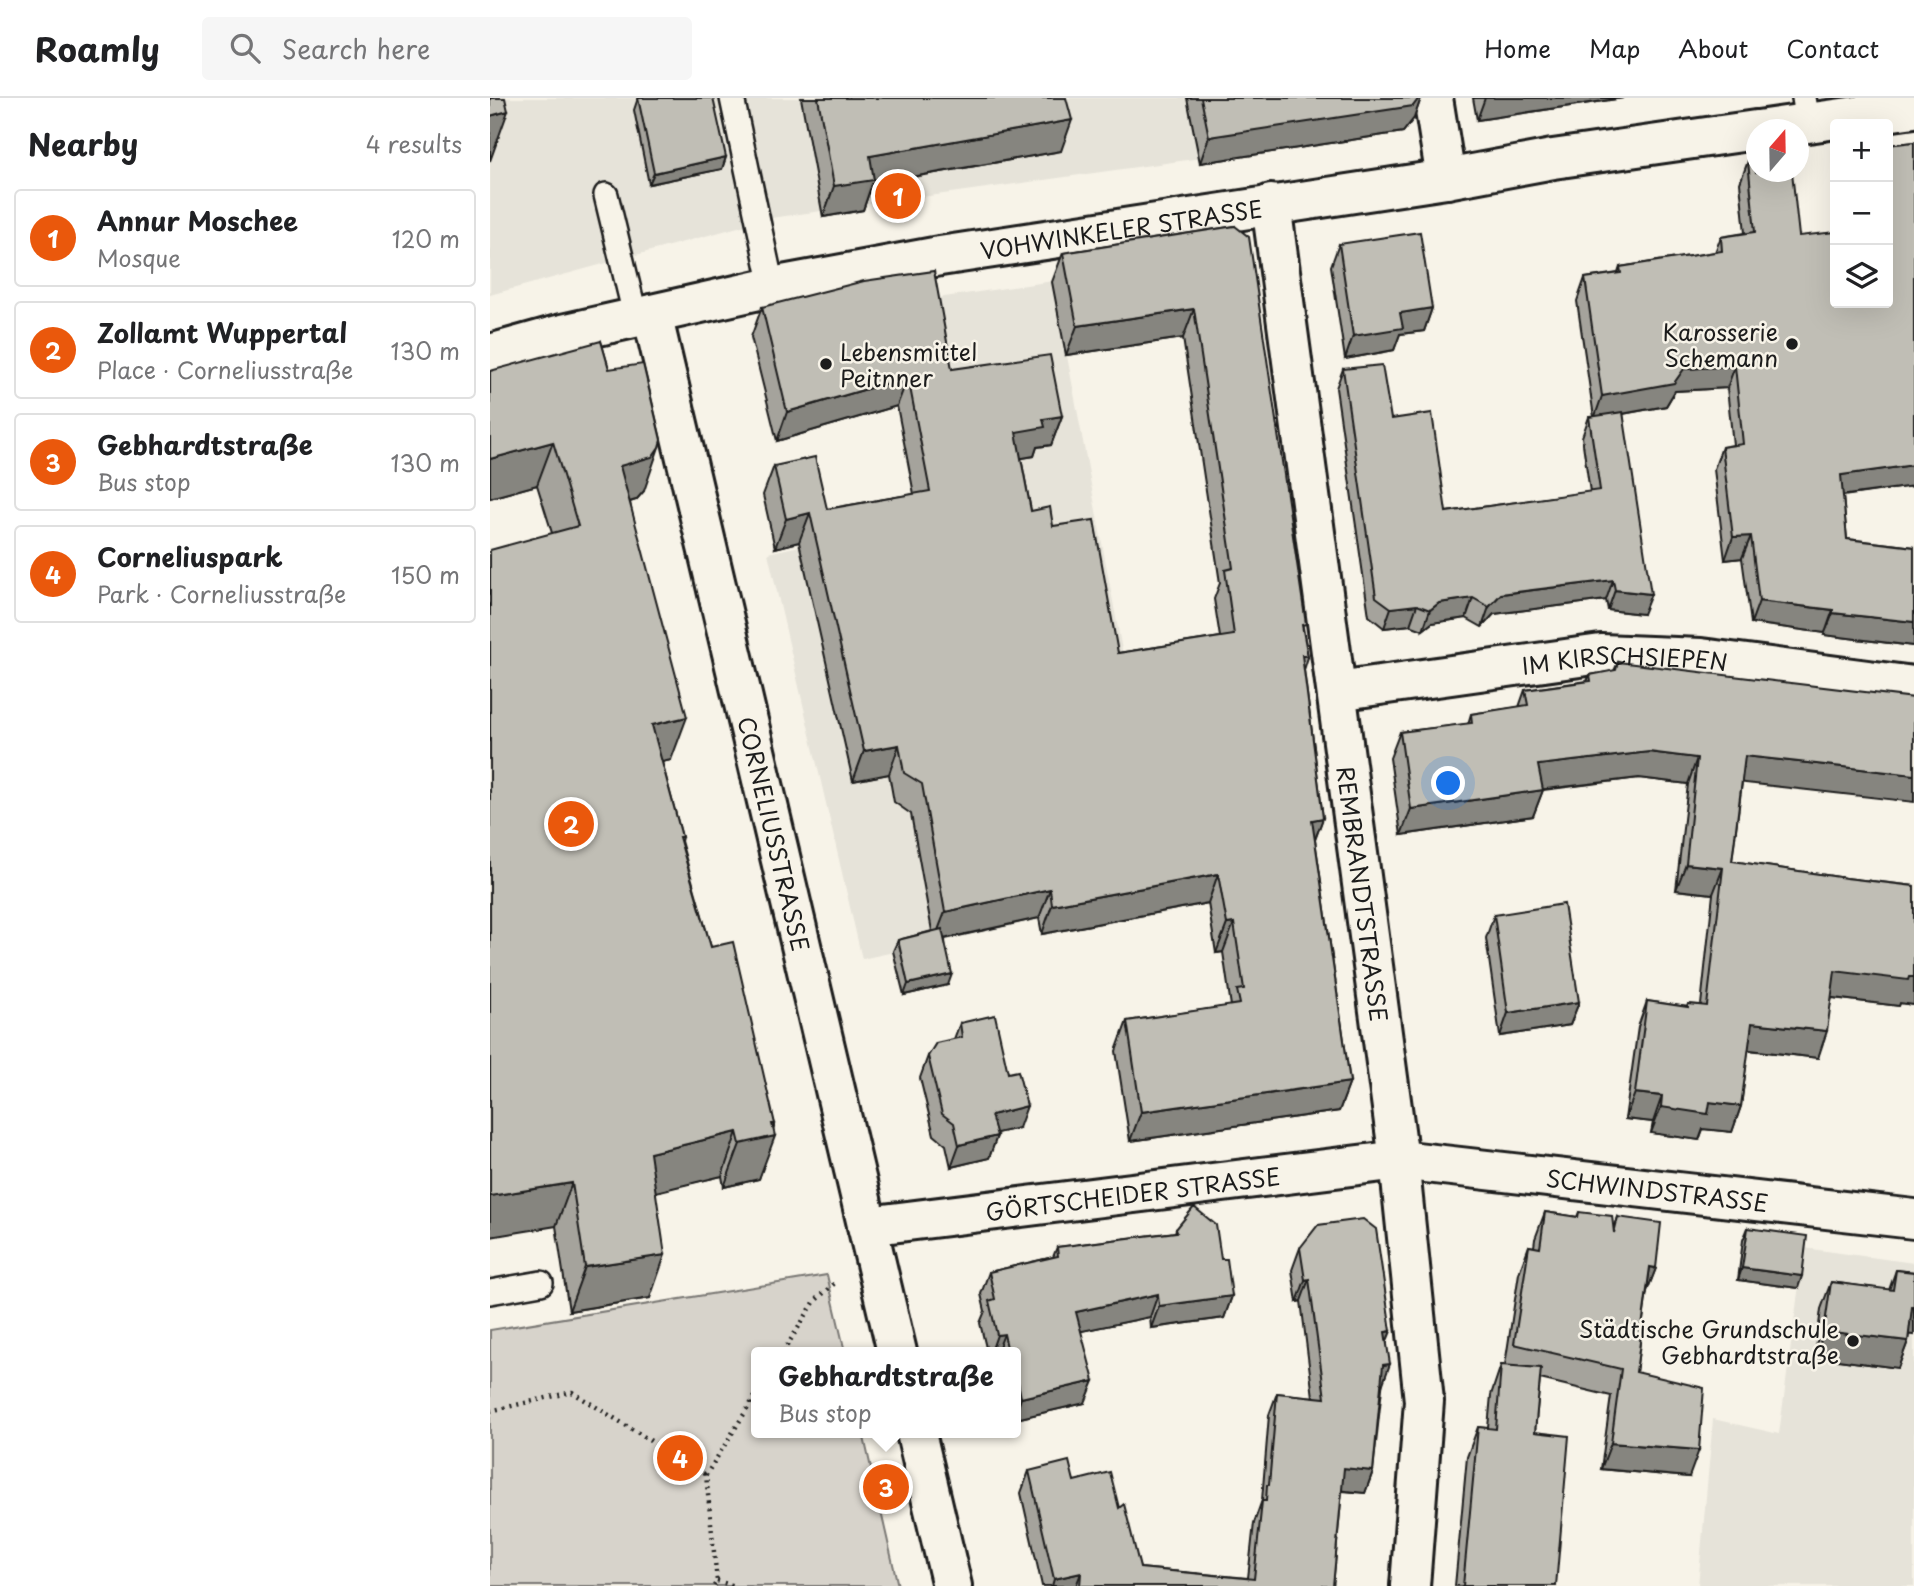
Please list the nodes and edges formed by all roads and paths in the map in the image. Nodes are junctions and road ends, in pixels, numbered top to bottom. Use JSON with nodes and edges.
{"nodes":[{"id":1,"x":732,"y":98,"type":"edge"},
{"id":2,"x":1433,"y":98,"type":"edge"},
{"id":3,"x":1914,"y":108,"type":"edge"},
{"id":4,"x":1806,"y":110,"type":"edge"},
{"id":5,"x":1784,"y":119,"type":"edge"},
{"id":6,"x":1746,"y":132,"type":"edge"},
{"id":7,"x":1446,"y":179,"type":"junction"},
{"id":8,"x":606,"y":195,"type":"dead end"},
{"id":9,"x":1271,"y":204,"type":"junction"},
{"id":10,"x":772,"y":287,"type":"junction"},
{"id":11,"x":644,"y":316,"type":"junction"},
{"id":12,"x":490,"y":354,"type":"edge"},
{"id":13,"x":1914,"y":687,"type":"edge"},
{"id":14,"x":1337,"y":691,"type":"junction"},
{"id":15,"x":1399,"y":1160,"type":"junction"},
{"id":16,"x":1914,"y":1219,"type":"edge"},
{"id":17,"x":870,"y":1238,"type":"junction"},
{"id":18,"x":541,"y":1283,"type":"dead end"},
{"id":19,"x":490,"y":1292,"type":"edge"},
{"id":20,"x":786,"y":1347,"type":"edge"},
{"id":21,"x":896,"y":1347,"type":"edge"},
{"id":22,"x":751,"y":1404,"type":"edge"},
{"id":23,"x":490,"y":1410,"type":"edge"},
{"id":24,"x":917,"y":1438,"type":"edge"},
{"id":25,"x":706,"y":1475,"type":"junction"},
{"id":26,"x":715,"y":1583,"type":"edge"},
{"id":27,"x":734,"y":1586,"type":"edge"},
{"id":28,"x":952,"y":1586,"type":"edge"},
{"id":29,"x":1410,"y":1586,"type":"edge"}],
"edges":[{"from":1,"to":10,"type":"lane"},
{"from":2,"to":7,"type":"street"},
{"from":3,"to":4,"type":"street","name":"VOHWINKELER STRASSE"},
{"from":4,"to":5,"type":"street","name":"VOHWINKELER STRASSE"},
{"from":6,"to":7,"type":"street","name":"VOHWINKELER STRASSE"},
{"from":7,"to":9,"type":"street","name":"VOHWINKELER STRASSE"},
{"from":8,"to":11,"type":"lane"},
{"from":9,"to":10,"type":"street","name":"VOHWINKELER STRASSE"},
{"from":9,"to":14,"type":"street","name":"REMBRANDTSTRASSE"},
{"from":10,"to":11,"type":"street","name":"VOHWINKELER STRASSE"},
{"from":11,"to":12,"type":"street","name":"VOHWINKELER STRASSE"},
{"from":11,"to":17,"type":"street","name":"CORNELIUSSTRASSE"},
{"from":13,"to":14,"type":"street","name":"IM KIRSCHSIEPEN"},
{"from":14,"to":15,"type":"street","name":"REMBRANDTSTRASSE"},
{"from":15,"to":16,"type":"street","name":"SCHWINDSTRASSE"},
{"from":15,"to":17,"type":"street","name":"GÖRTSCHEIDER STRASSE"},
{"from":15,"to":29,"type":"street","name":"REMBRANDTSTRASSE"},
{"from":17,"to":20,"type":"path"},
{"from":17,"to":21,"type":"street","name":"CORNELIUSSTRASSE"},
{"from":18,"to":19,"type":"lane"},
{"from":22,"to":25,"type":"path"},
{"from":23,"to":25,"type":"path"},
{"from":24,"to":28,"type":"street"},
{"from":25,"to":26,"type":"path"},
{"from":26,"to":27,"type":"path"}]}
